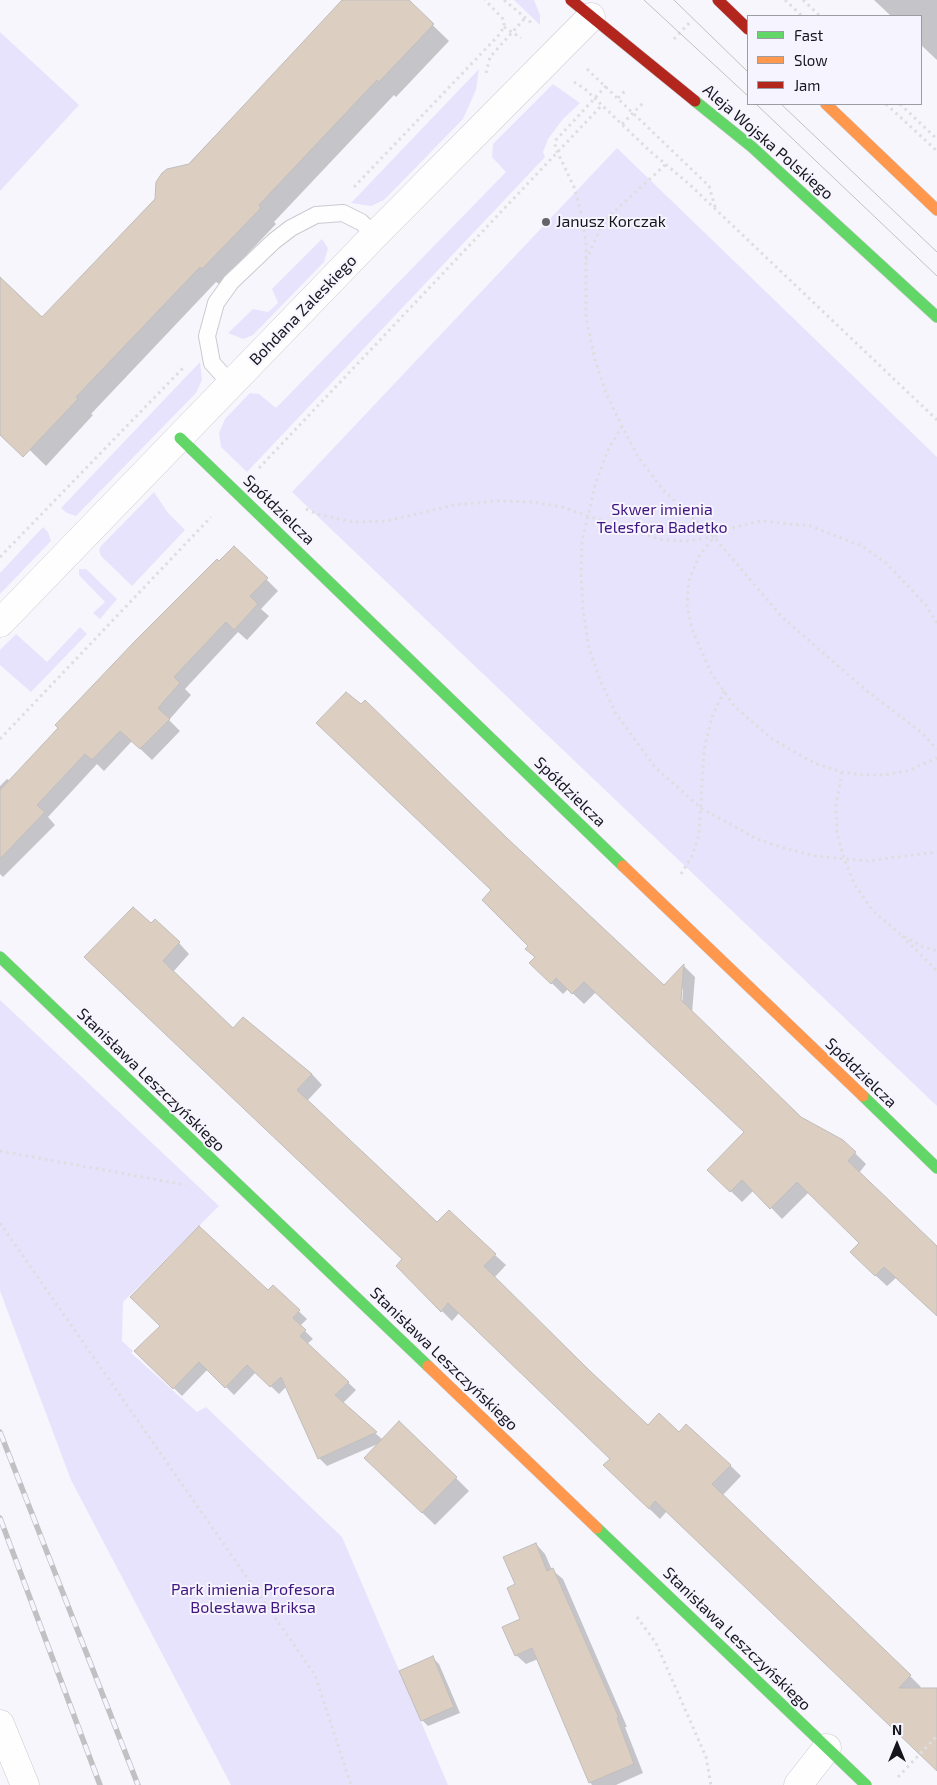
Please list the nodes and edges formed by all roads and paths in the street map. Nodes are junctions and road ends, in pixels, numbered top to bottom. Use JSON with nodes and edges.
{"nodes":[{"id":1,"x":485,"y":0,"type":"edge"},
{"id":2,"x":504,"y":0,"type":"edge"},
{"id":3,"x":571,"y":0,"type":"edge"},
{"id":4,"x":718,"y":0,"type":"edge"},
{"id":5,"x":785,"y":0,"type":"edge"},
{"id":6,"x":803,"y":0,"type":"edge"},
{"id":7,"x":597,"y":11,"type":"junction"},
{"id":8,"x":801,"y":15,"type":"edge"},
{"id":9,"x":819,"y":15,"type":"edge"},
{"id":10,"x":694,"y":18,"type":"dead end"},
{"id":11,"x":504,"y":27,"type":"junction"},
{"id":12,"x":747,"y":28,"type":"edge"},
{"id":13,"x":540,"y":30,"type":"dead end"},
{"id":14,"x":673,"y":40,"type":"dead end"},
{"id":15,"x":526,"y":43,"type":"dead end"},
{"id":16,"x":478,"y":57,"type":"dead end"},
{"id":17,"x":580,"y":64,"type":"dead end"},
{"id":18,"x":567,"y":78,"type":"dead end"},
{"id":19,"x":606,"y":86,"type":"junction"},
{"id":20,"x":595,"y":98,"type":"junction"},
{"id":21,"x":647,"y":99,"type":"dead end"},
{"id":22,"x":827,"y":105,"type":"edge"},
{"id":23,"x":887,"y":105,"type":"edge"},
{"id":24,"x":901,"y":105,"type":"edge"},
{"id":25,"x":602,"y":106,"type":"junction"},
{"id":26,"x":634,"y":113,"type":"junction"},
{"id":27,"x":622,"y":124,"type":"junction"},
{"id":28,"x":937,"y":139,"type":"edge"},
{"id":29,"x":937,"y":151,"type":"edge"},
{"id":30,"x":557,"y":156,"type":"junction"},
{"id":31,"x":666,"y":164,"type":"junction"},
{"id":32,"x":716,"y":210,"type":"junction"},
{"id":33,"x":937,"y":210,"type":"edge"},
{"id":34,"x":376,"y":235,"type":"junction"},
{"id":35,"x":586,"y":261,"type":"junction"},
{"id":36,"x":937,"y":317,"type":"edge"},
{"id":37,"x":232,"y":385,"type":"junction"},
{"id":38,"x":937,"y":420,"type":"edge"},
{"id":39,"x":622,"y":426,"type":"junction"},
{"id":40,"x":180,"y":438,"type":"junction"},
{"id":41,"x":237,"y":490,"type":"junction"},
{"id":42,"x":302,"y":507,"type":"dead end"},
{"id":43,"x":587,"y":515,"type":"junction"},
{"id":44,"x":714,"y":537,"type":"junction"},
{"id":45,"x":937,"y":622,"type":"edge"},
{"id":46,"x":0,"y":623,"type":"edge"},
{"id":47,"x":724,"y":691,"type":"junction"},
{"id":48,"x":0,"y":740,"type":"edge"},
{"id":49,"x":937,"y":749,"type":"edge"},
{"id":50,"x":937,"y":758,"type":"edge"},
{"id":51,"x":842,"y":772,"type":"junction"},
{"id":52,"x":701,"y":808,"type":"junction"},
{"id":53,"x":937,"y":852,"type":"edge"},
{"id":54,"x":844,"y":859,"type":"junction"},
{"id":55,"x":677,"y":880,"type":"dead end"},
{"id":56,"x":900,"y":934,"type":"junction"},
{"id":57,"x":937,"y":951,"type":"edge"},
{"id":58,"x":0,"y":957,"type":"edge"},
{"id":59,"x":937,"y":971,"type":"edge"},
{"id":60,"x":0,"y":1151,"type":"edge"},
{"id":61,"x":937,"y":1168,"type":"edge"},
{"id":62,"x":189,"y":1186,"type":"dead end"},
{"id":63,"x":0,"y":1223,"type":"edge"},
{"id":64,"x":632,"y":1611,"type":"dead end"},
{"id":65,"x":0,"y":1724,"type":"edge"},
{"id":66,"x":937,"y":1736,"type":"edge"},
{"id":67,"x":828,"y":1748,"type":"junction"},
{"id":68,"x":897,"y":1778,"type":"dead end"},
{"id":69,"x":25,"y":1785,"type":"edge"},
{"id":70,"x":352,"y":1785,"type":"edge"},
{"id":71,"x":711,"y":1785,"type":"edge"},
{"id":72,"x":798,"y":1785,"type":"edge"},
{"id":73,"x":866,"y":1785,"type":"edge"}],
"edges":[{"from":1,"to":11,"type":"path"},
{"from":2,"to":13,"type":"path"},
{"from":3,"to":7,"type":"street","name":"Aleja Wojska Polskiego"},
{"from":4,"to":12,"type":"street"},
{"from":5,"to":8,"type":"path"},
{"from":6,"to":9,"type":"path"},
{"from":7,"to":34,"type":"street","name":"Bohdana Zaleskiego"},
{"from":7,"to":36,"type":"street","name":"Aleja Wojska Polskiego"},
{"from":10,"to":14,"type":"path"},
{"from":11,"to":15,"type":"path"},
{"from":11,"to":16,"type":"path"},
{"from":17,"to":19,"type":"path"},
{"from":18,"to":20,"type":"path"},
{"from":19,"to":20,"type":"path"},
{"from":19,"to":26,"type":"path"},
{"from":20,"to":25,"type":"path"},
{"from":20,"to":30,"type":"path"},
{"from":21,"to":26,"type":"path"},
{"from":22,"to":33,"type":"street"},
{"from":23,"to":29,"type":"path"},
{"from":24,"to":28,"type":"path"},
{"from":25,"to":27,"type":"path"},
{"from":25,"to":30,"type":"path"},
{"from":26,"to":27,"type":"path"},
{"from":26,"to":32,"type":"path"},
{"from":27,"to":31,"type":"path"},
{"from":30,"to":35,"type":"path"},
{"from":30,"to":41,"type":"path"},
{"from":31,"to":32,"type":"path"},
{"from":31,"to":35,"type":"path"},
{"from":32,"to":38,"type":"path"},
{"from":34,"to":37,"type":"street","name":"Bohdana Zaleskiego"},
{"from":34,"to":37,"type":"lane"},
{"from":35,"to":39,"type":"path"},
{"from":37,"to":40,"type":"street","name":"Bohdana Zaleskiego"},
{"from":39,"to":43,"type":"path"},
{"from":39,"to":44,"type":"path"},
{"from":40,"to":41,"type":"street","name":"Spółdzielcza"},
{"from":40,"to":46,"type":"street","name":"Bohdana Zaleskiego"},
{"from":41,"to":48,"type":"path"},
{"from":41,"to":61,"type":"street","name":"Spółdzielcza"},
{"from":42,"to":43,"type":"path"},
{"from":43,"to":44,"type":"path"},
{"from":43,"to":52,"type":"path"},
{"from":44,"to":45,"type":"path"},
{"from":44,"to":47,"type":"path"},
{"from":44,"to":49,"type":"path"},
{"from":47,"to":51,"type":"path"},
{"from":47,"to":52,"type":"path"},
{"from":50,"to":51,"type":"path"},
{"from":51,"to":54,"type":"path"},
{"from":52,"to":54,"type":"path"},
{"from":52,"to":55,"type":"path"},
{"from":53,"to":54,"type":"path"},
{"from":54,"to":56,"type":"path"},
{"from":56,"to":57,"type":"path"},
{"from":56,"to":59,"type":"path"},
{"from":58,"to":67,"type":"street","name":"Stanisława Leszczyńskiego"},
{"from":60,"to":62,"type":"path"},
{"from":63,"to":70,"type":"path"},
{"from":64,"to":71,"type":"path"},
{"from":65,"to":69,"type":"street"},
{"from":66,"to":68,"type":"path"},
{"from":67,"to":72,"type":"street"},
{"from":67,"to":73,"type":"street","name":"Stanisława Leszczyńskiego"}]}
